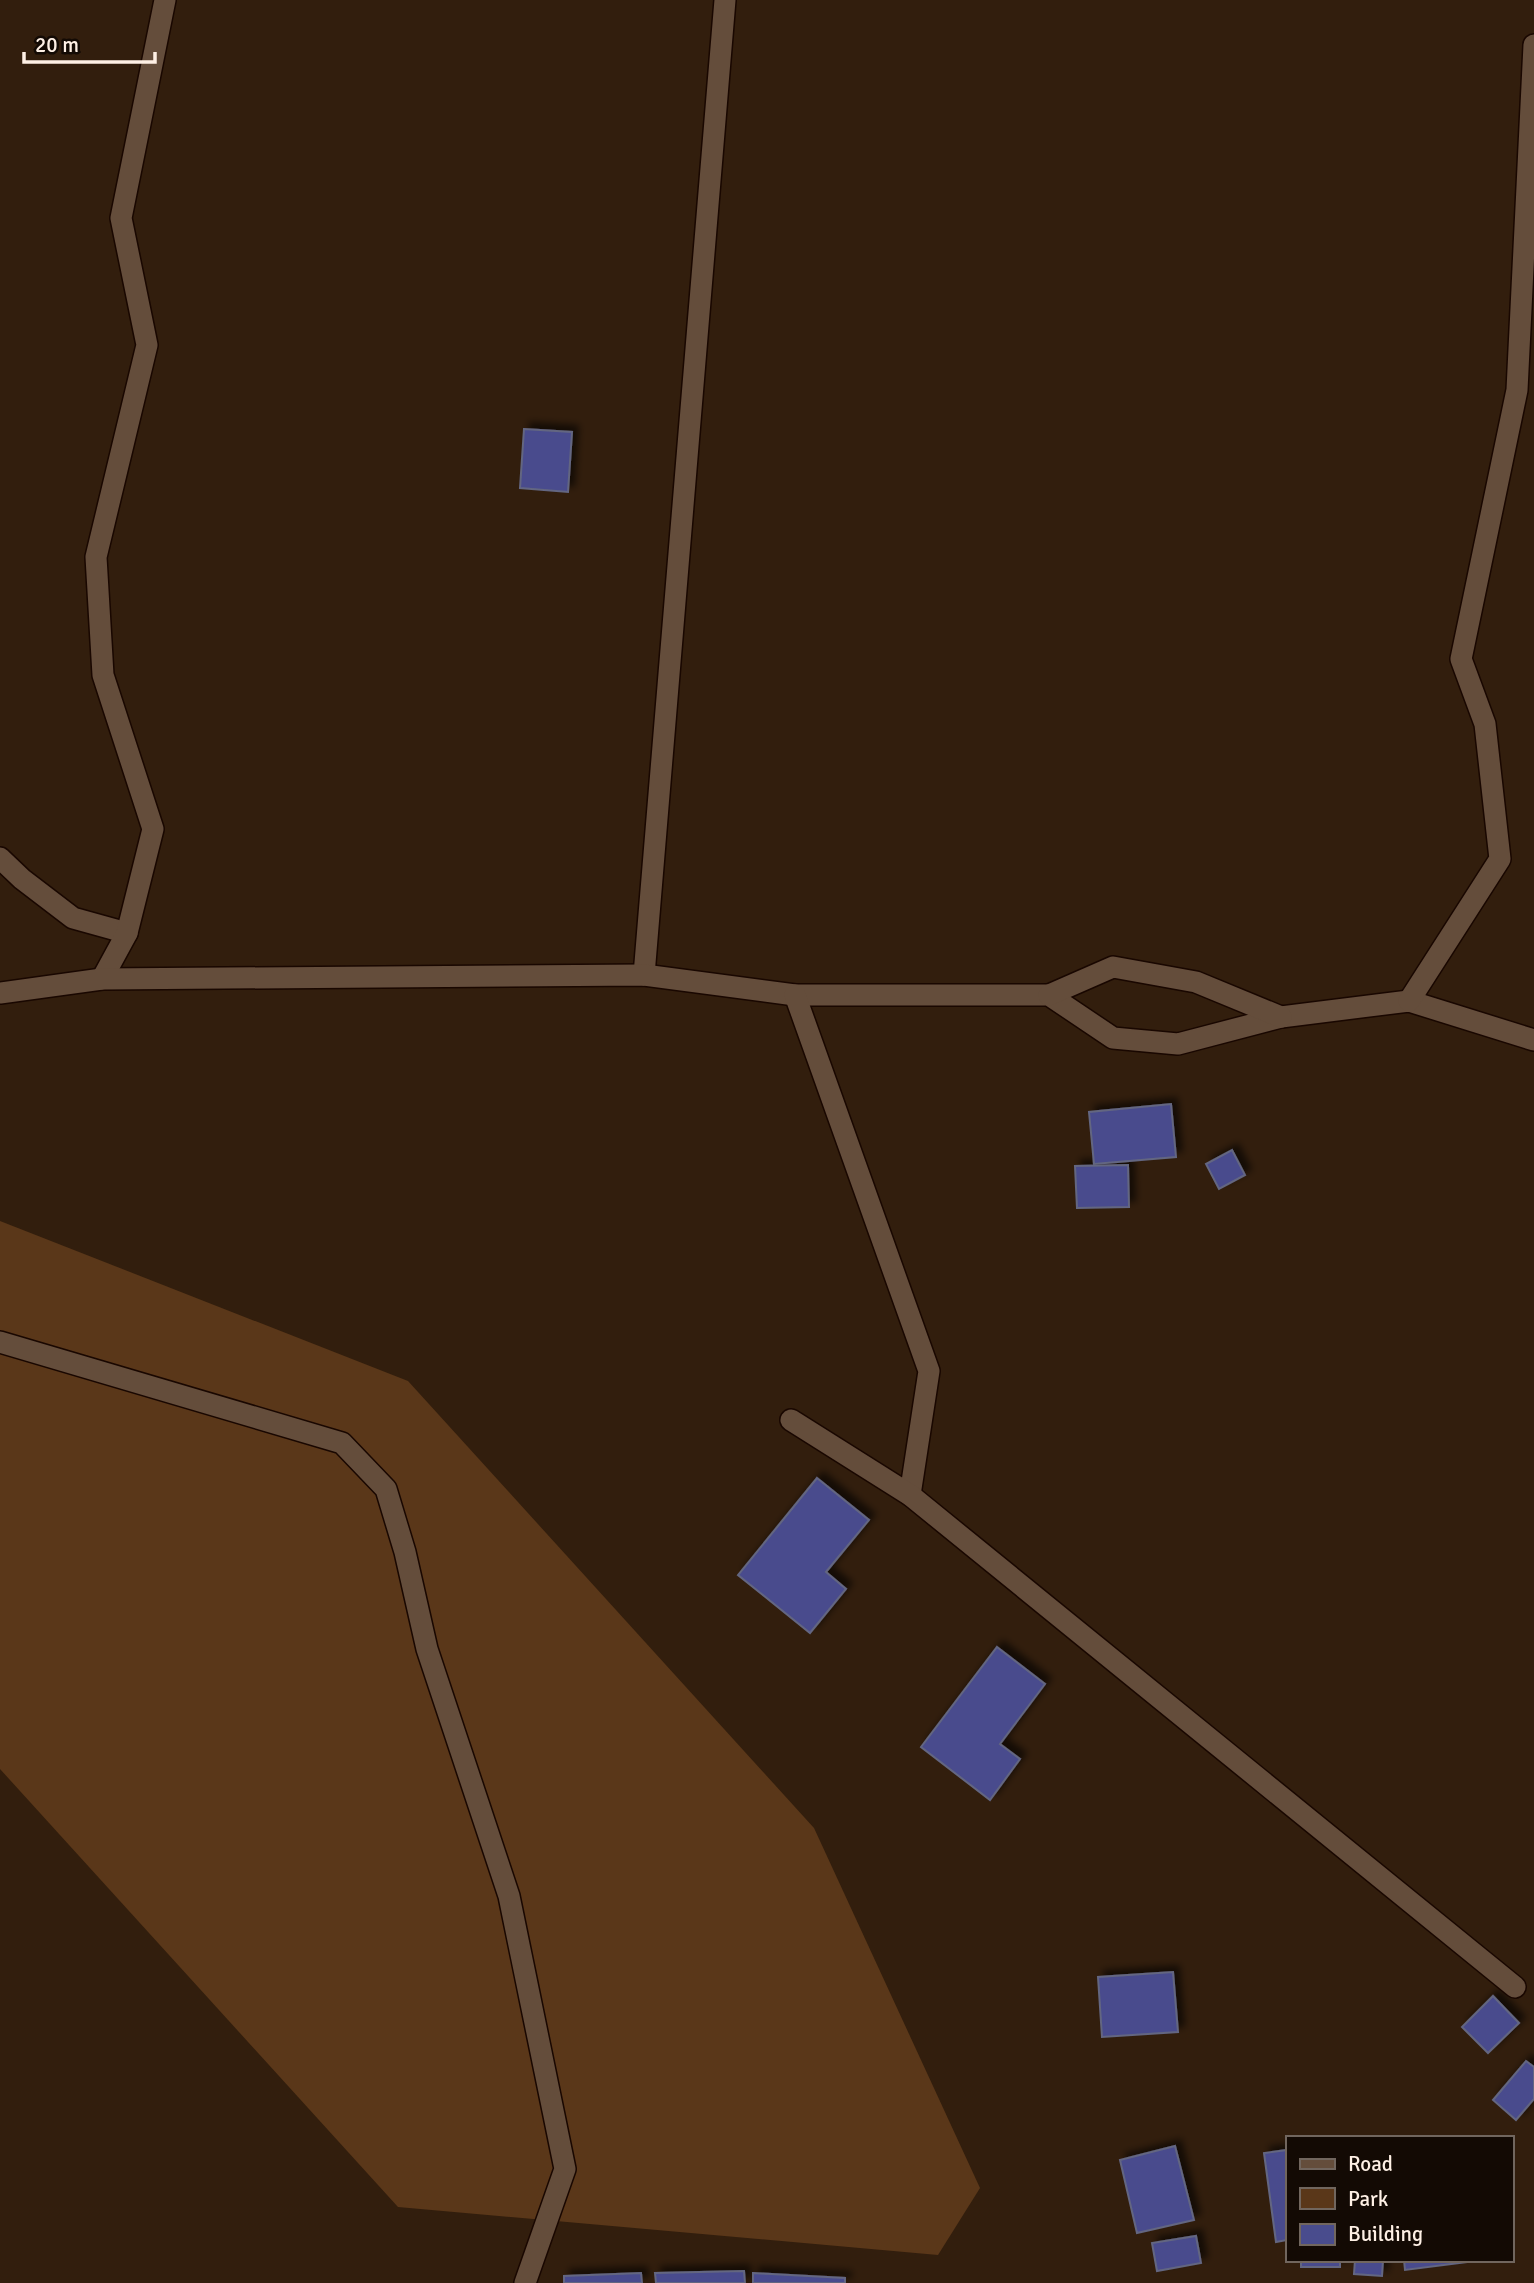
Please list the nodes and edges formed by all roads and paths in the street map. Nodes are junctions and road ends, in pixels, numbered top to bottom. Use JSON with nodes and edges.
{"nodes":[{"id":1,"x":165,"y":0,"type":"edge"},
{"id":2,"x":726,"y":0,"type":"edge"},
{"id":3,"x":1534,"y":46,"type":"edge"},
{"id":4,"x":1526,"y":391,"type":"edge"},
{"id":5,"x":0,"y":858,"type":"edge"},
{"id":6,"x":127,"y":933,"type":"junction"},
{"id":7,"x":644,"y":975,"type":"junction"},
{"id":8,"x":102,"y":979,"type":"junction"},
{"id":9,"x":0,"y":993,"type":"edge"},
{"id":10,"x":795,"y":995,"type":"junction"},
{"id":11,"x":1049,"y":995,"type":"junction"},
{"id":12,"x":1409,"y":1001,"type":"junction"},
{"id":13,"x":1282,"y":1017,"type":"junction"},
{"id":14,"x":1534,"y":1040,"type":"edge"},
{"id":15,"x":0,"y":1342,"type":"edge"},
{"id":16,"x":792,"y":1420,"type":"dead end"},
{"id":17,"x":910,"y":1495,"type":"junction"},
{"id":18,"x":1515,"y":1987,"type":"dead end"},
{"id":19,"x":525,"y":2283,"type":"edge"}],
"edges":[{"from":1,"to":6,"type":"street"},
{"from":2,"to":7,"type":"street"},
{"from":3,"to":4,"type":"street"},
{"from":4,"to":12,"type":"street"},
{"from":5,"to":6,"type":"street"},
{"from":6,"to":8,"type":"street"},
{"from":7,"to":8,"type":"street"},
{"from":7,"to":10,"type":"street"},
{"from":8,"to":9,"type":"street"},
{"from":10,"to":11,"type":"street"},
{"from":10,"to":17,"type":"street"},
{"from":11,"to":13,"type":"street"},
{"from":11,"to":13,"type":"street"},
{"from":12,"to":13,"type":"street"},
{"from":12,"to":14,"type":"street"},
{"from":15,"to":19,"type":"street"},
{"from":16,"to":17,"type":"street"},
{"from":17,"to":18,"type":"street"}]}
